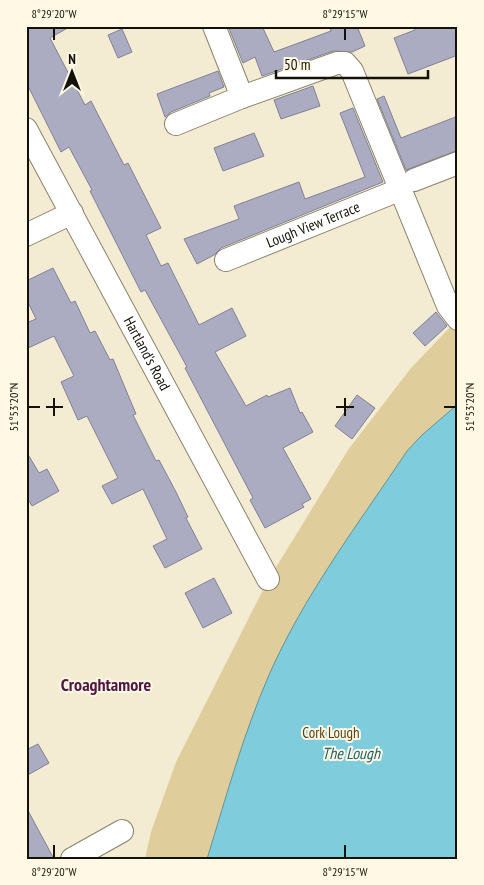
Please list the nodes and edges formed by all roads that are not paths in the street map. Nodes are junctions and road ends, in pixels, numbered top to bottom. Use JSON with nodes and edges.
{"nodes":[{"id":1,"x":214,"y":26,"type":"edge"},
{"id":2,"x":242,"y":97,"type":"junction"},
{"id":3,"x":176,"y":124,"type":"dead end"},
{"id":4,"x":26,"y":129,"type":"edge"},
{"id":5,"x":458,"y":163,"type":"edge"},
{"id":6,"x":406,"y":185,"type":"junction"},
{"id":7,"x":72,"y":214,"type":"junction"},
{"id":8,"x":26,"y":235,"type":"edge"},
{"id":9,"x":226,"y":260,"type":"dead end"},
{"id":10,"x":458,"y":319,"type":"edge"},
{"id":11,"x":268,"y":579,"type":"dead end"},
{"id":12,"x":122,"y":831,"type":"dead end"},
{"id":13,"x":72,"y":859,"type":"edge"}],
"edges":[{"from":1,"to":2,"type":"street"},
{"from":2,"to":3,"type":"street"},
{"from":2,"to":6,"type":"street"},
{"from":4,"to":7,"type":"street","name":"Hartland's Road"},
{"from":5,"to":6,"type":"street","name":"Lough View Terrace"},
{"from":6,"to":9,"type":"street","name":"Lough View Terrace"},
{"from":6,"to":10,"type":"street"},
{"from":7,"to":8,"type":"street"},
{"from":7,"to":11,"type":"street","name":"Hartland's Road"},
{"from":12,"to":13,"type":"street"}]}
